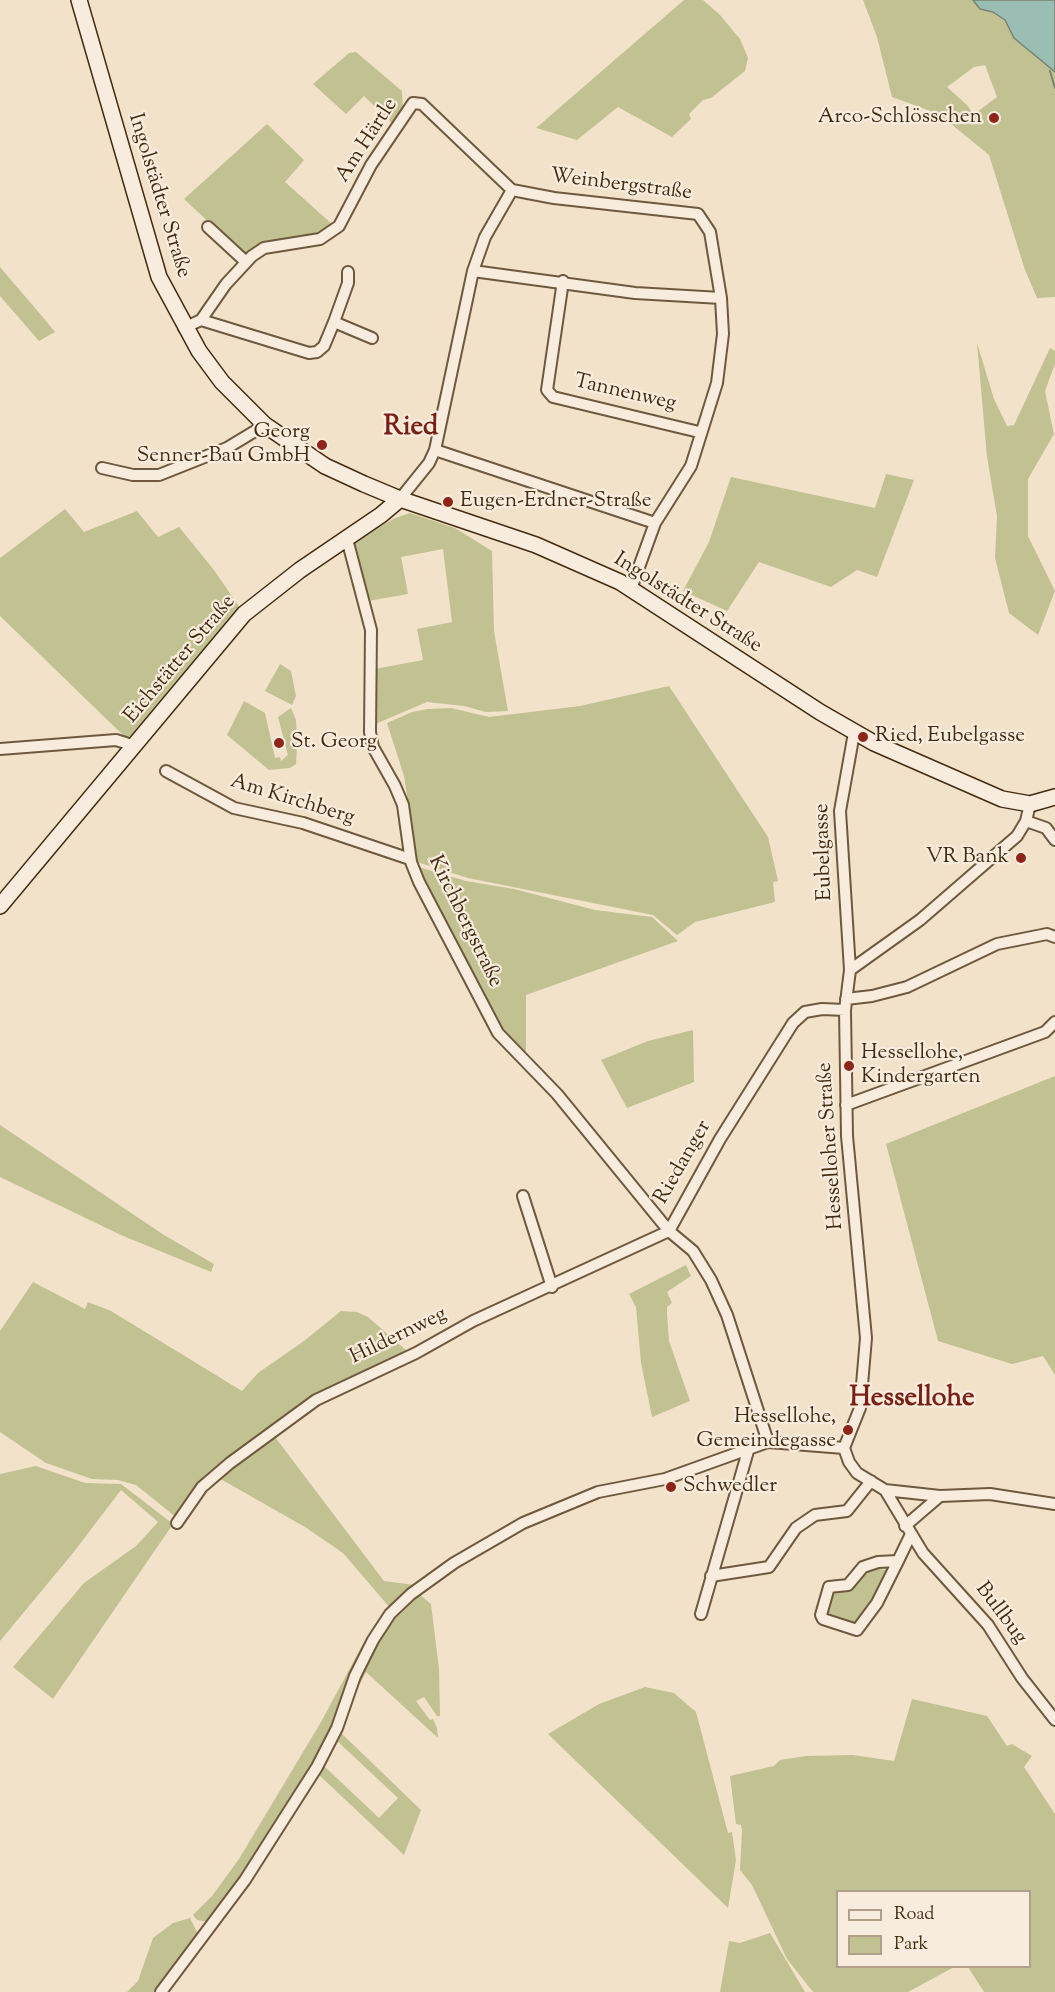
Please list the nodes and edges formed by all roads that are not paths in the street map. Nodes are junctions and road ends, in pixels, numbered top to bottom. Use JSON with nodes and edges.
{"nodes":[{"id":1,"x":79,"y":0,"type":"edge"},
{"id":2,"x":512,"y":190,"type":"junction"},
{"id":3,"x":208,"y":227,"type":"dead end"},
{"id":4,"x":246,"y":262,"type":"junction"},
{"id":5,"x":473,"y":271,"type":"junction"},
{"id":6,"x":348,"y":272,"type":"dead end"},
{"id":7,"x":563,"y":281,"type":"junction"},
{"id":8,"x":721,"y":298,"type":"junction"},
{"id":9,"x":201,"y":320,"type":"junction"},
{"id":10,"x":334,"y":322,"type":"junction"},
{"id":11,"x":184,"y":328,"type":"junction"},
{"id":12,"x":372,"y":338,"type":"dead end"},
{"id":13,"x":265,"y":424,"type":"junction"},
{"id":14,"x":699,"y":432,"type":"junction"},
{"id":15,"x":435,"y":450,"type":"junction"},
{"id":16,"x":102,"y":468,"type":"dead end"},
{"id":17,"x":400,"y":499,"type":"junction"},
{"id":18,"x":655,"y":523,"type":"junction"},
{"id":19,"x":346,"y":538,"type":"junction"},
{"id":20,"x":631,"y":589,"type":"junction"},
{"id":21,"x":854,"y":733,"type":"junction"},
{"id":22,"x":135,"y":746,"type":"junction"},
{"id":23,"x":0,"y":749,"type":"edge"},
{"id":24,"x":166,"y":771,"type":"dead end"},
{"id":25,"x":1055,"y":798,"type":"edge"},
{"id":26,"x":1030,"y":804,"type":"junction"},
{"id":27,"x":1026,"y":821,"type":"junction"},
{"id":28,"x":1055,"y":840,"type":"edge"},
{"id":29,"x":410,"y":860,"type":"junction"},
{"id":30,"x":0,"y":906,"type":"edge"},
{"id":31,"x":1055,"y":936,"type":"edge"},
{"id":32,"x":850,"y":970,"type":"junction"},
{"id":33,"x":845,"y":1005,"type":"junction"},
{"id":34,"x":1055,"y":1022,"type":"edge"},
{"id":35,"x":846,"y":1105,"type":"junction"},
{"id":36,"x":523,"y":1196,"type":"dead end"},
{"id":37,"x":669,"y":1231,"type":"junction"},
{"id":38,"x":552,"y":1287,"type":"junction"},
{"id":39,"x":768,"y":1442,"type":"junction"},
{"id":40,"x":844,"y":1448,"type":"junction"},
{"id":41,"x":748,"y":1451,"type":"junction"},
{"id":42,"x":871,"y":1481,"type":"junction"},
{"id":43,"x":885,"y":1490,"type":"junction"},
{"id":44,"x":940,"y":1496,"type":"junction"},
{"id":45,"x":1055,"y":1503,"type":"edge"},
{"id":46,"x":177,"y":1523,"type":"dead end"},
{"id":47,"x":908,"y":1530,"type":"junction"},
{"id":48,"x":898,"y":1561,"type":"junction"},
{"id":49,"x":711,"y":1576,"type":"junction"},
{"id":50,"x":701,"y":1614,"type":"dead end"},
{"id":51,"x":1055,"y":1720,"type":"edge"},
{"id":52,"x":161,"y":1992,"type":"edge"}],
"edges":[{"from":1,"to":11,"type":"main road","name":"Ingolstädter Straße"},
{"from":2,"to":4,"type":"street","name":"Am Härtle"},
{"from":2,"to":5,"type":"street"},
{"from":2,"to":8,"type":"street","name":"Weinbergstraße"},
{"from":3,"to":4,"type":"street"},
{"from":4,"to":9,"type":"street","name":"Am Härtle"},
{"from":5,"to":7,"type":"street"},
{"from":5,"to":15,"type":"street"},
{"from":6,"to":10,"type":"street"},
{"from":7,"to":8,"type":"street"},
{"from":7,"to":14,"type":"street","name":"Tannenweg"},
{"from":8,"to":14,"type":"street","name":"Weinbergstraße"},
{"from":9,"to":10,"type":"street"},
{"from":9,"to":11,"type":"street"},
{"from":10,"to":12,"type":"street"},
{"from":11,"to":13,"type":"main road","name":"Ingolstädter Straße"},
{"from":13,"to":16,"type":"street"},
{"from":13,"to":17,"type":"main road","name":"Ingolstädter Straße"},
{"from":14,"to":18,"type":"street","name":"Weinbergstraße"},
{"from":15,"to":17,"type":"street"},
{"from":15,"to":18,"type":"street"},
{"from":17,"to":19,"type":"main road","name":"Eichstätter Straße"},
{"from":17,"to":20,"type":"main road","name":"Ingolstädter Straße"},
{"from":18,"to":20,"type":"street","name":"Weinbergstraße"},
{"from":19,"to":22,"type":"main road","name":"Eichstätter Straße"},
{"from":19,"to":29,"type":"street","name":"Kirchbergstraße"},
{"from":20,"to":21,"type":"main road","name":"Ingolstädter Straße"},
{"from":21,"to":26,"type":"main road","name":"Ingolstädter Straße"},
{"from":21,"to":32,"type":"street","name":"Eubelgasse"},
{"from":22,"to":23,"type":"street"},
{"from":22,"to":30,"type":"main road","name":"Eichstätter Straße"},
{"from":24,"to":29,"type":"street","name":"Am Kirchberg"},
{"from":25,"to":26,"type":"main road","name":"Ingolstädter Straße"},
{"from":26,"to":27,"type":"street"},
{"from":27,"to":28,"type":"street"},
{"from":27,"to":32,"type":"street"},
{"from":29,"to":37,"type":"street","name":"Kirchbergstraße"},
{"from":31,"to":33,"type":"street","name":"Riedanger"},
{"from":32,"to":33,"type":"street","name":"Hesselloher Straße"},
{"from":33,"to":35,"type":"street","name":"Hesselloher Straße"},
{"from":33,"to":37,"type":"street","name":"Riedanger"},
{"from":34,"to":35,"type":"street"},
{"from":35,"to":40,"type":"street","name":"Hesselloher Straße"},
{"from":36,"to":38,"type":"street"},
{"from":37,"to":38,"type":"street","name":"Hildernweg"},
{"from":37,"to":39,"type":"street","name":"Riedanger"},
{"from":38,"to":46,"type":"street","name":"Hildernweg"},
{"from":39,"to":40,"type":"street"},
{"from":39,"to":41,"type":"street"},
{"from":40,"to":42,"type":"street"},
{"from":41,"to":49,"type":"street"},
{"from":41,"to":52,"type":"street"},
{"from":42,"to":43,"type":"street"},
{"from":42,"to":49,"type":"street"},
{"from":43,"to":44,"type":"street"},
{"from":43,"to":47,"type":"street","name":"Bullbug"},
{"from":44,"to":45,"type":"street"},
{"from":44,"to":47,"type":"street"},
{"from":47,"to":48,"type":"street"},
{"from":47,"to":51,"type":"street","name":"Bullbug"},
{"from":48,"to":48,"type":"street"},
{"from":49,"to":50,"type":"street"}]}
